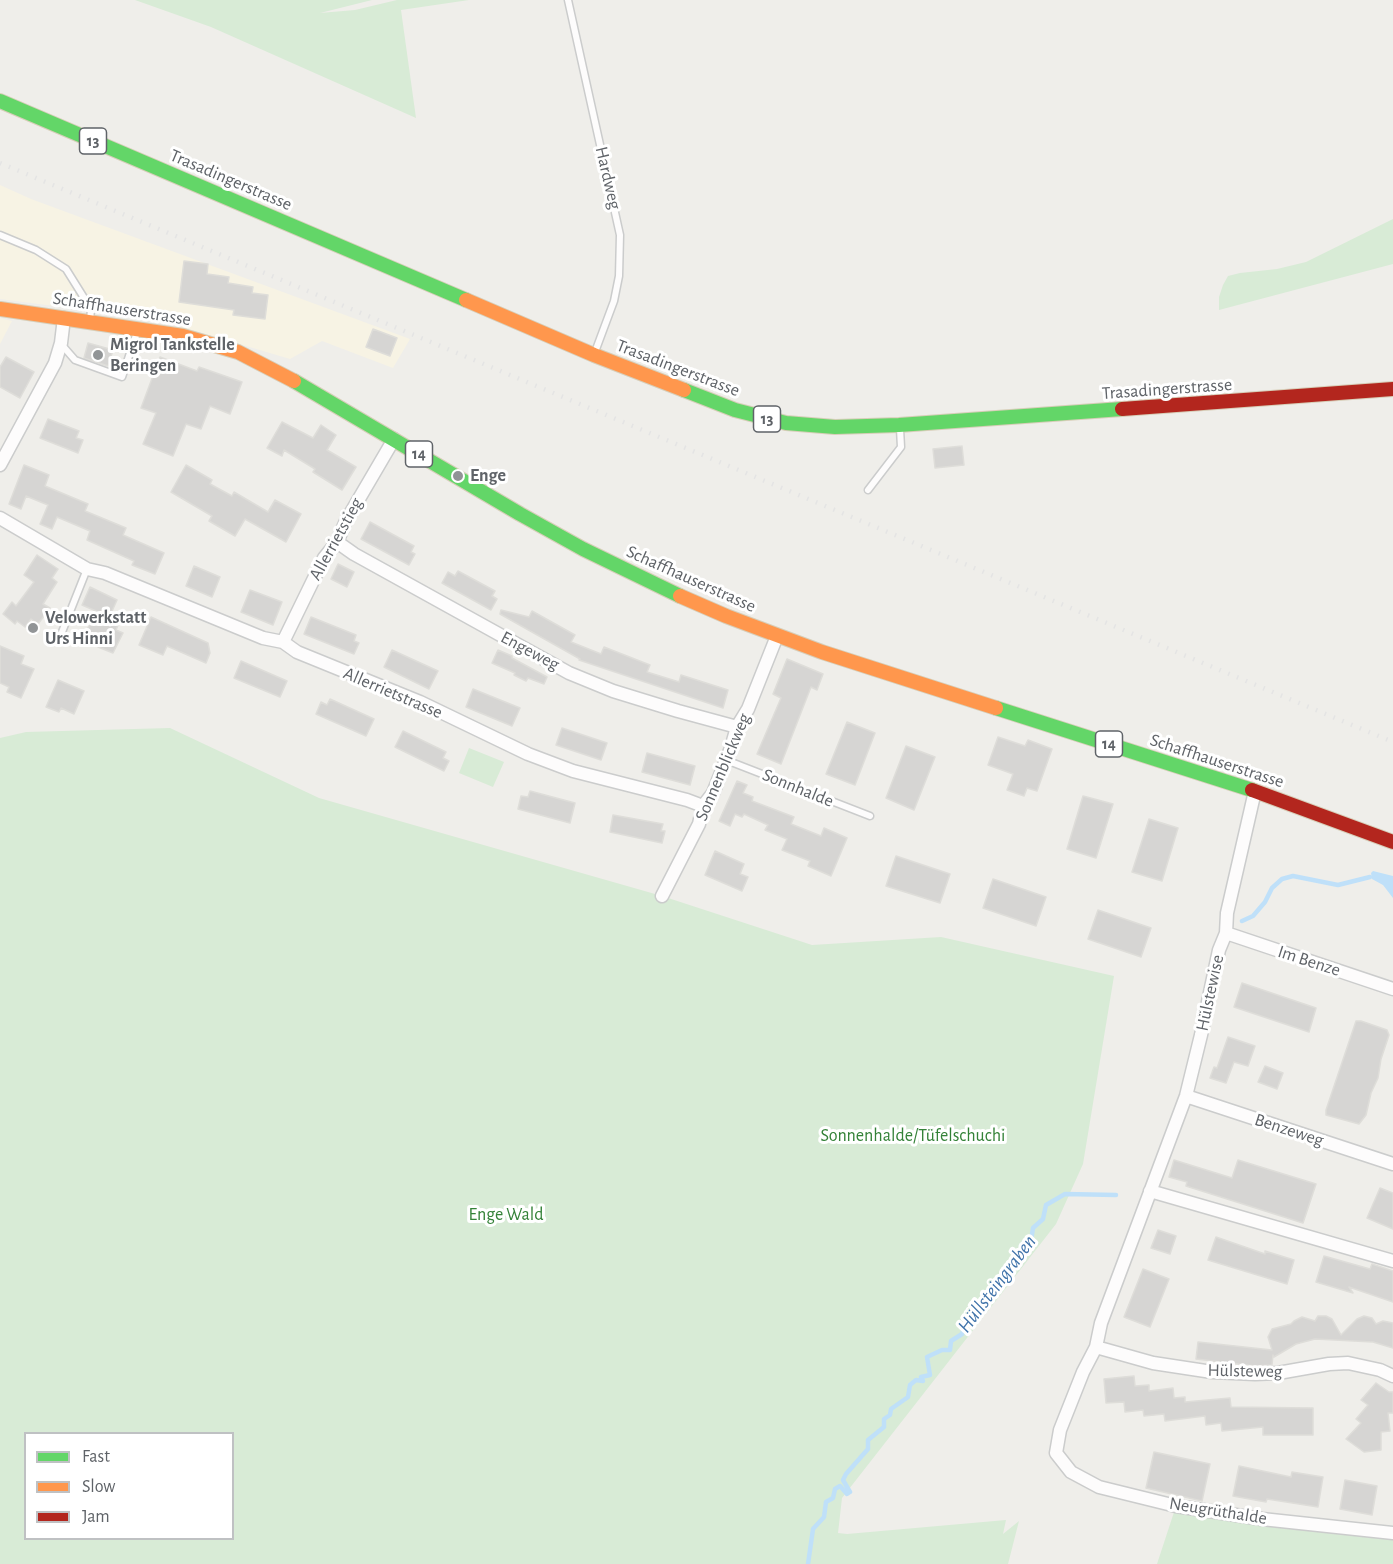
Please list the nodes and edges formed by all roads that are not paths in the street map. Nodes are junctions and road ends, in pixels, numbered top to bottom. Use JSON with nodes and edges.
{"nodes":[{"id":1,"x":568,"y":0,"type":"edge"},
{"id":2,"x":0,"y":101,"type":"edge"},
{"id":3,"x":0,"y":235,"type":"edge"},
{"id":4,"x":0,"y":309,"type":"edge"},
{"id":5,"x":64,"y":318,"type":"junction"},
{"id":6,"x":90,"y":321,"type":"junction"},
{"id":7,"x":138,"y":328,"type":"junction"},
{"id":8,"x":61,"y":343,"type":"junction"},
{"id":9,"x":594,"y":355,"type":"junction"},
{"id":10,"x":1393,"y":389,"type":"edge"},
{"id":11,"x":899,"y":425,"type":"junction"},
{"id":12,"x":394,"y":439,"type":"junction"},
{"id":13,"x":0,"y":465,"type":"edge"},
{"id":14,"x":868,"y":490,"type":"dead end"},
{"id":15,"x":0,"y":518,"type":"edge"},
{"id":16,"x":338,"y":542,"type":"junction"},
{"id":17,"x":87,"y":569,"type":"junction"},
{"id":18,"x":62,"y":632,"type":"dead end"},
{"id":19,"x":777,"y":636,"type":"junction"},
{"id":20,"x":283,"y":642,"type":"junction"},
{"id":21,"x":737,"y":727,"type":"junction"},
{"id":22,"x":726,"y":760,"type":"junction"},
{"id":23,"x":1255,"y":791,"type":"junction"},
{"id":24,"x":703,"y":806,"type":"junction"},
{"id":25,"x":870,"y":816,"type":"dead end"},
{"id":26,"x":1393,"y":842,"type":"edge"},
{"id":27,"x":662,"y":896,"type":"dead end"},
{"id":28,"x":1226,"y":933,"type":"junction"},
{"id":29,"x":1393,"y":989,"type":"edge"},
{"id":30,"x":1186,"y":1096,"type":"junction"},
{"id":31,"x":1393,"y":1164,"type":"edge"},
{"id":32,"x":1150,"y":1191,"type":"junction"},
{"id":33,"x":1393,"y":1261,"type":"edge"},
{"id":34,"x":1096,"y":1347,"type":"junction"},
{"id":35,"x":1393,"y":1376,"type":"edge"},
{"id":36,"x":1056,"y":1453,"type":"joint"},
{"id":37,"x":1393,"y":1533,"type":"edge"}],
"edges":[{"from":1,"to":9,"type":"lane","name":"Hardweg"},
{"from":2,"to":9,"type":"main road","name":"Trasadingerstrasse","number":"13"},
{"from":3,"to":6,"type":"lane"},
{"from":4,"to":5,"type":"main road","name":"Schaffhauserstrasse","number":"14"},
{"from":5,"to":6,"type":"main road","name":"Schaffhauserstrasse","number":"14"},
{"from":5,"to":8,"type":"street"},
{"from":6,"to":7,"type":"main road","name":"Schaffhauserstrasse","number":"14"},
{"from":7,"to":8,"type":"lane"},
{"from":7,"to":12,"type":"main road","name":"Schaffhauserstrasse","number":"14"},
{"from":8,"to":13,"type":"street"},
{"from":9,"to":11,"type":"main road","name":"Trasadingerstrasse","number":"13"},
{"from":10,"to":11,"type":"main road","name":"Trasadingerstrasse","number":"13"},
{"from":11,"to":14,"type":"lane"},
{"from":12,"to":16,"type":"street","name":"Allerrietstieg"},
{"from":12,"to":19,"type":"main road","name":"Schaffhauserstrasse","number":"14"},
{"from":15,"to":17,"type":"street","name":"Allerrietstrasse"},
{"from":16,"to":20,"type":"street","name":"Allerrietstieg"},
{"from":16,"to":21,"type":"street","name":"Engeweg"},
{"from":17,"to":18,"type":"lane"},
{"from":17,"to":20,"type":"street","name":"Allerrietstrasse"},
{"from":19,"to":21,"type":"street","name":"Sonnenblickweg"},
{"from":19,"to":23,"type":"main road","name":"Schaffhauserstrasse","number":"14"},
{"from":20,"to":24,"type":"street","name":"Allerrietstrasse"},
{"from":21,"to":22,"type":"street","name":"Sonnenblickweg"},
{"from":22,"to":24,"type":"street","name":"Sonnenblickweg"},
{"from":22,"to":25,"type":"lane","name":"Sonnhalde"},
{"from":23,"to":26,"type":"main road","name":"Schaffhauserstrasse","number":"14"},
{"from":23,"to":28,"type":"street","name":"Hülstewise"},
{"from":24,"to":27,"type":"street","name":"Sonnenblickweg"},
{"from":28,"to":29,"type":"street","name":"Im Benze"},
{"from":28,"to":30,"type":"street","name":"Hülstewise"},
{"from":30,"to":31,"type":"street","name":"Benzeweg"},
{"from":30,"to":32,"type":"street","name":"Hülstewise"},
{"from":32,"to":33,"type":"street"},
{"from":32,"to":34,"type":"street","name":"Hülstewise"},
{"from":34,"to":35,"type":"street","name":"Hülsteweg"},
{"from":34,"to":36,"type":"street","name":"Hülstewise"},
{"from":36,"to":37,"type":"street","name":"Neugrüthalde"}]}
